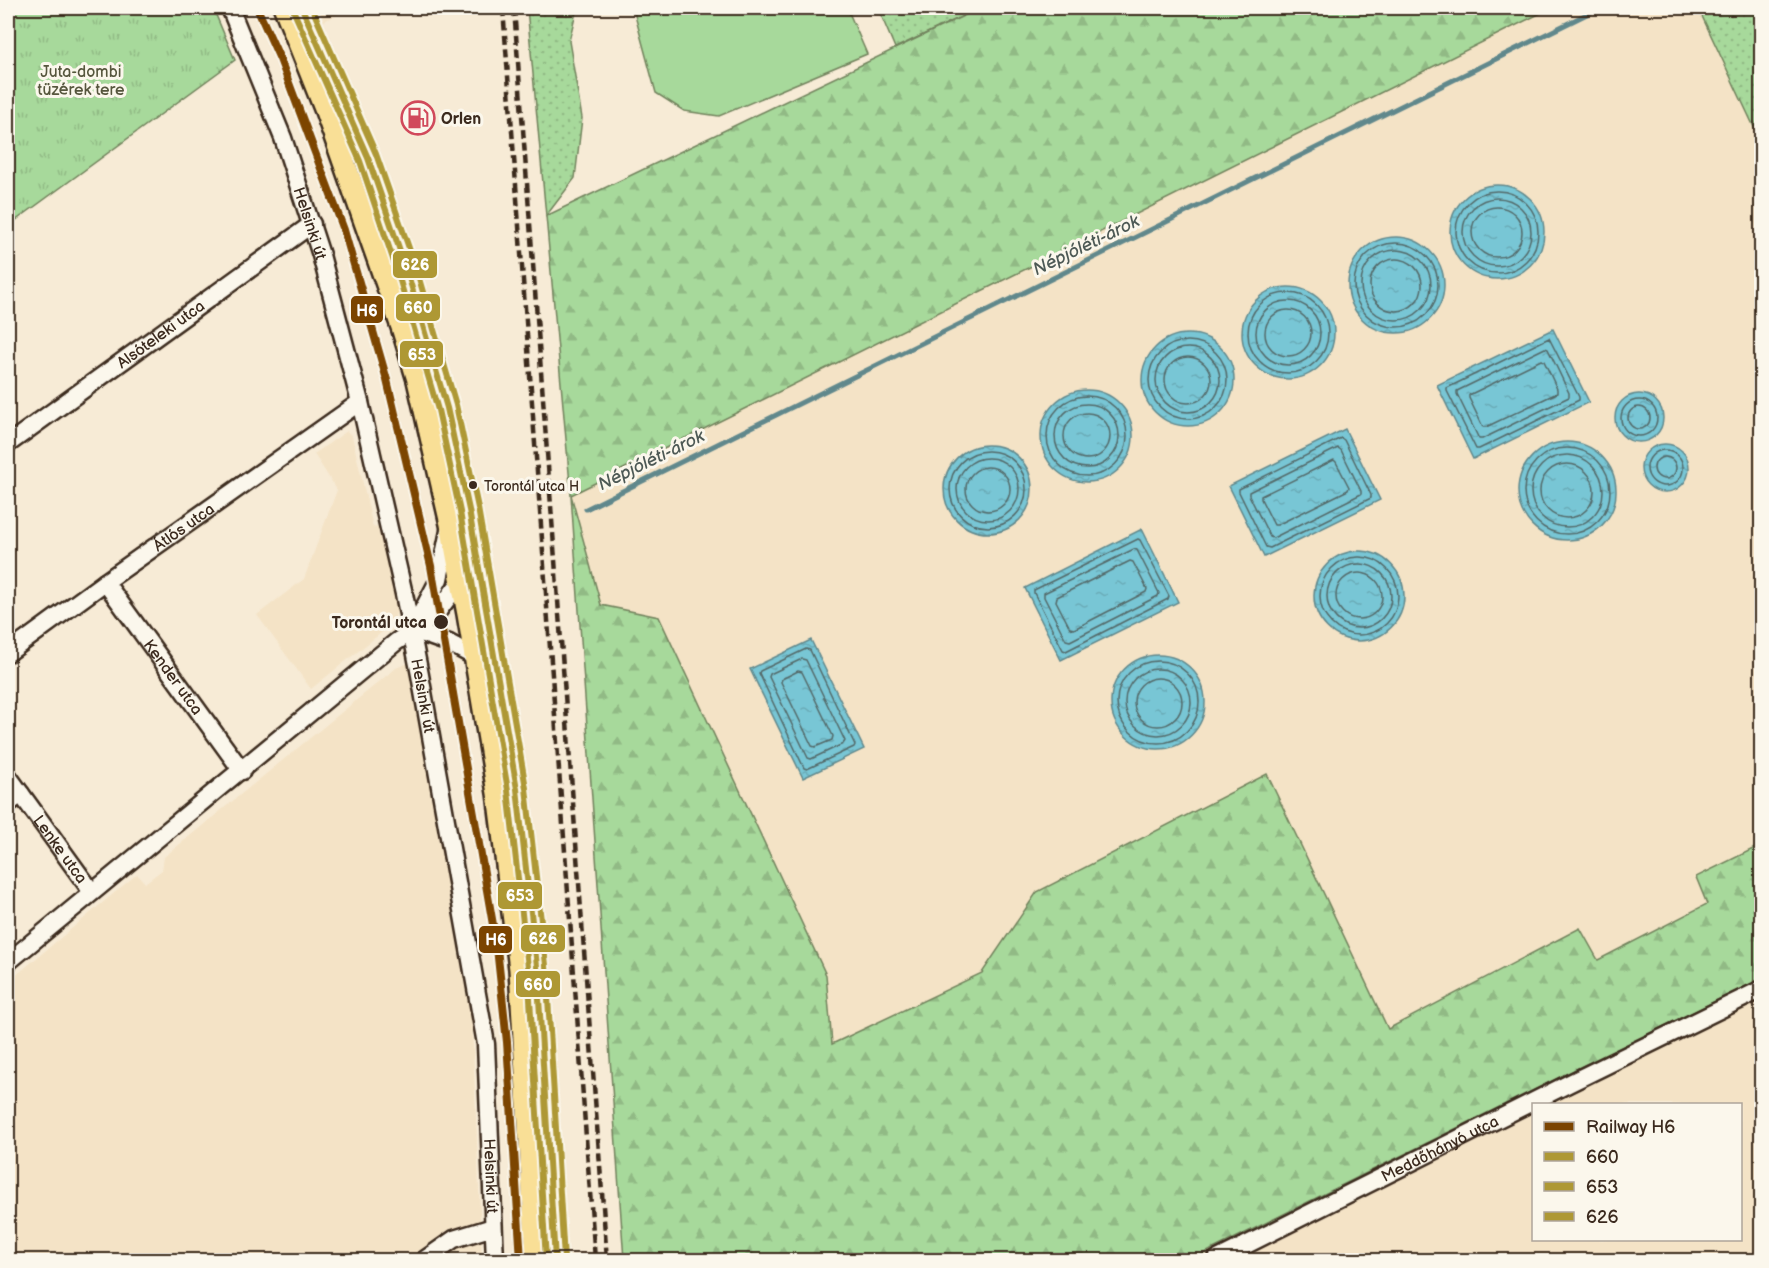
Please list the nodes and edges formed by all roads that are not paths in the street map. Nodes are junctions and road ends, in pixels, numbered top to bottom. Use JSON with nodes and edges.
{"nodes":[{"id":1,"x":230,"y":8,"type":"edge"},
{"id":2,"x":285,"y":8,"type":"edge"},
{"id":3,"x":302,"y":8,"type":"edge"},
{"id":4,"x":312,"y":224,"type":"junction"},
{"id":5,"x":360,"y":402,"type":"junction"},
{"id":6,"x":8,"y":444,"type":"edge"},
{"id":7,"x":451,"y":524,"type":"junction"},
{"id":8,"x":477,"y":556,"type":"junction"},
{"id":9,"x":461,"y":580,"type":"junction"},
{"id":10,"x":105,"y":582,"type":"junction"},
{"id":11,"x":412,"y":630,"type":"junction"},
{"id":12,"x":8,"y":653,"type":"edge"},
{"id":13,"x":475,"y":657,"type":"junction"},
{"id":14,"x":242,"y":771,"type":"junction"},
{"id":15,"x":8,"y":776,"type":"edge"},
{"id":16,"x":14,"y":799,"type":"edge"},
{"id":17,"x":92,"y":892,"type":"junction"},
{"id":18,"x":8,"y":962,"type":"edge"},
{"id":19,"x":1761,"y":989,"type":"edge"},
{"id":20,"x":493,"y":1227,"type":"junction"},
{"id":21,"x":424,"y":1260,"type":"edge"},
{"id":22,"x":495,"y":1260,"type":"edge"},
{"id":23,"x":537,"y":1260,"type":"edge"},
{"id":24,"x":555,"y":1260,"type":"edge"},
{"id":25,"x":1216,"y":1260,"type":"edge"}],
"edges":[{"from":1,"to":4,"type":"street","name":"Helsinki út"},
{"from":2,"to":7,"type":"main road"},
{"from":3,"to":8,"type":"main road"},
{"from":4,"to":5,"type":"street","name":"Helsinki út"},
{"from":4,"to":6,"type":"street","name":"Alsóteleki utca"},
{"from":5,"to":10,"type":"street","name":"Átlós utca"},
{"from":5,"to":11,"type":"street","name":"Helsinki út"},
{"from":7,"to":9,"type":"main road"},
{"from":7,"to":11,"type":"street"},
{"from":8,"to":9,"type":"street"},
{"from":8,"to":24,"type":"main road"},
{"from":9,"to":11,"type":"street"},
{"from":9,"to":13,"type":"main road"},
{"from":10,"to":12,"type":"street","name":"Átlós utca"},
{"from":10,"to":14,"type":"street","name":"Kender utca"},
{"from":11,"to":13,"type":"street"},
{"from":11,"to":14,"type":"street"},
{"from":11,"to":20,"type":"street","name":"Helsinki út"},
{"from":13,"to":23,"type":"main road"},
{"from":14,"to":17,"type":"street"},
{"from":15,"to":16,"type":"street","name":"Lenke utca"},
{"from":16,"to":17,"type":"street","name":"Lenke utca"},
{"from":17,"to":18,"type":"street"},
{"from":19,"to":25,"type":"street","name":"Meddőhányó utca"},
{"from":20,"to":21,"type":"street"},
{"from":20,"to":22,"type":"street","name":"Helsinki út"}]}
